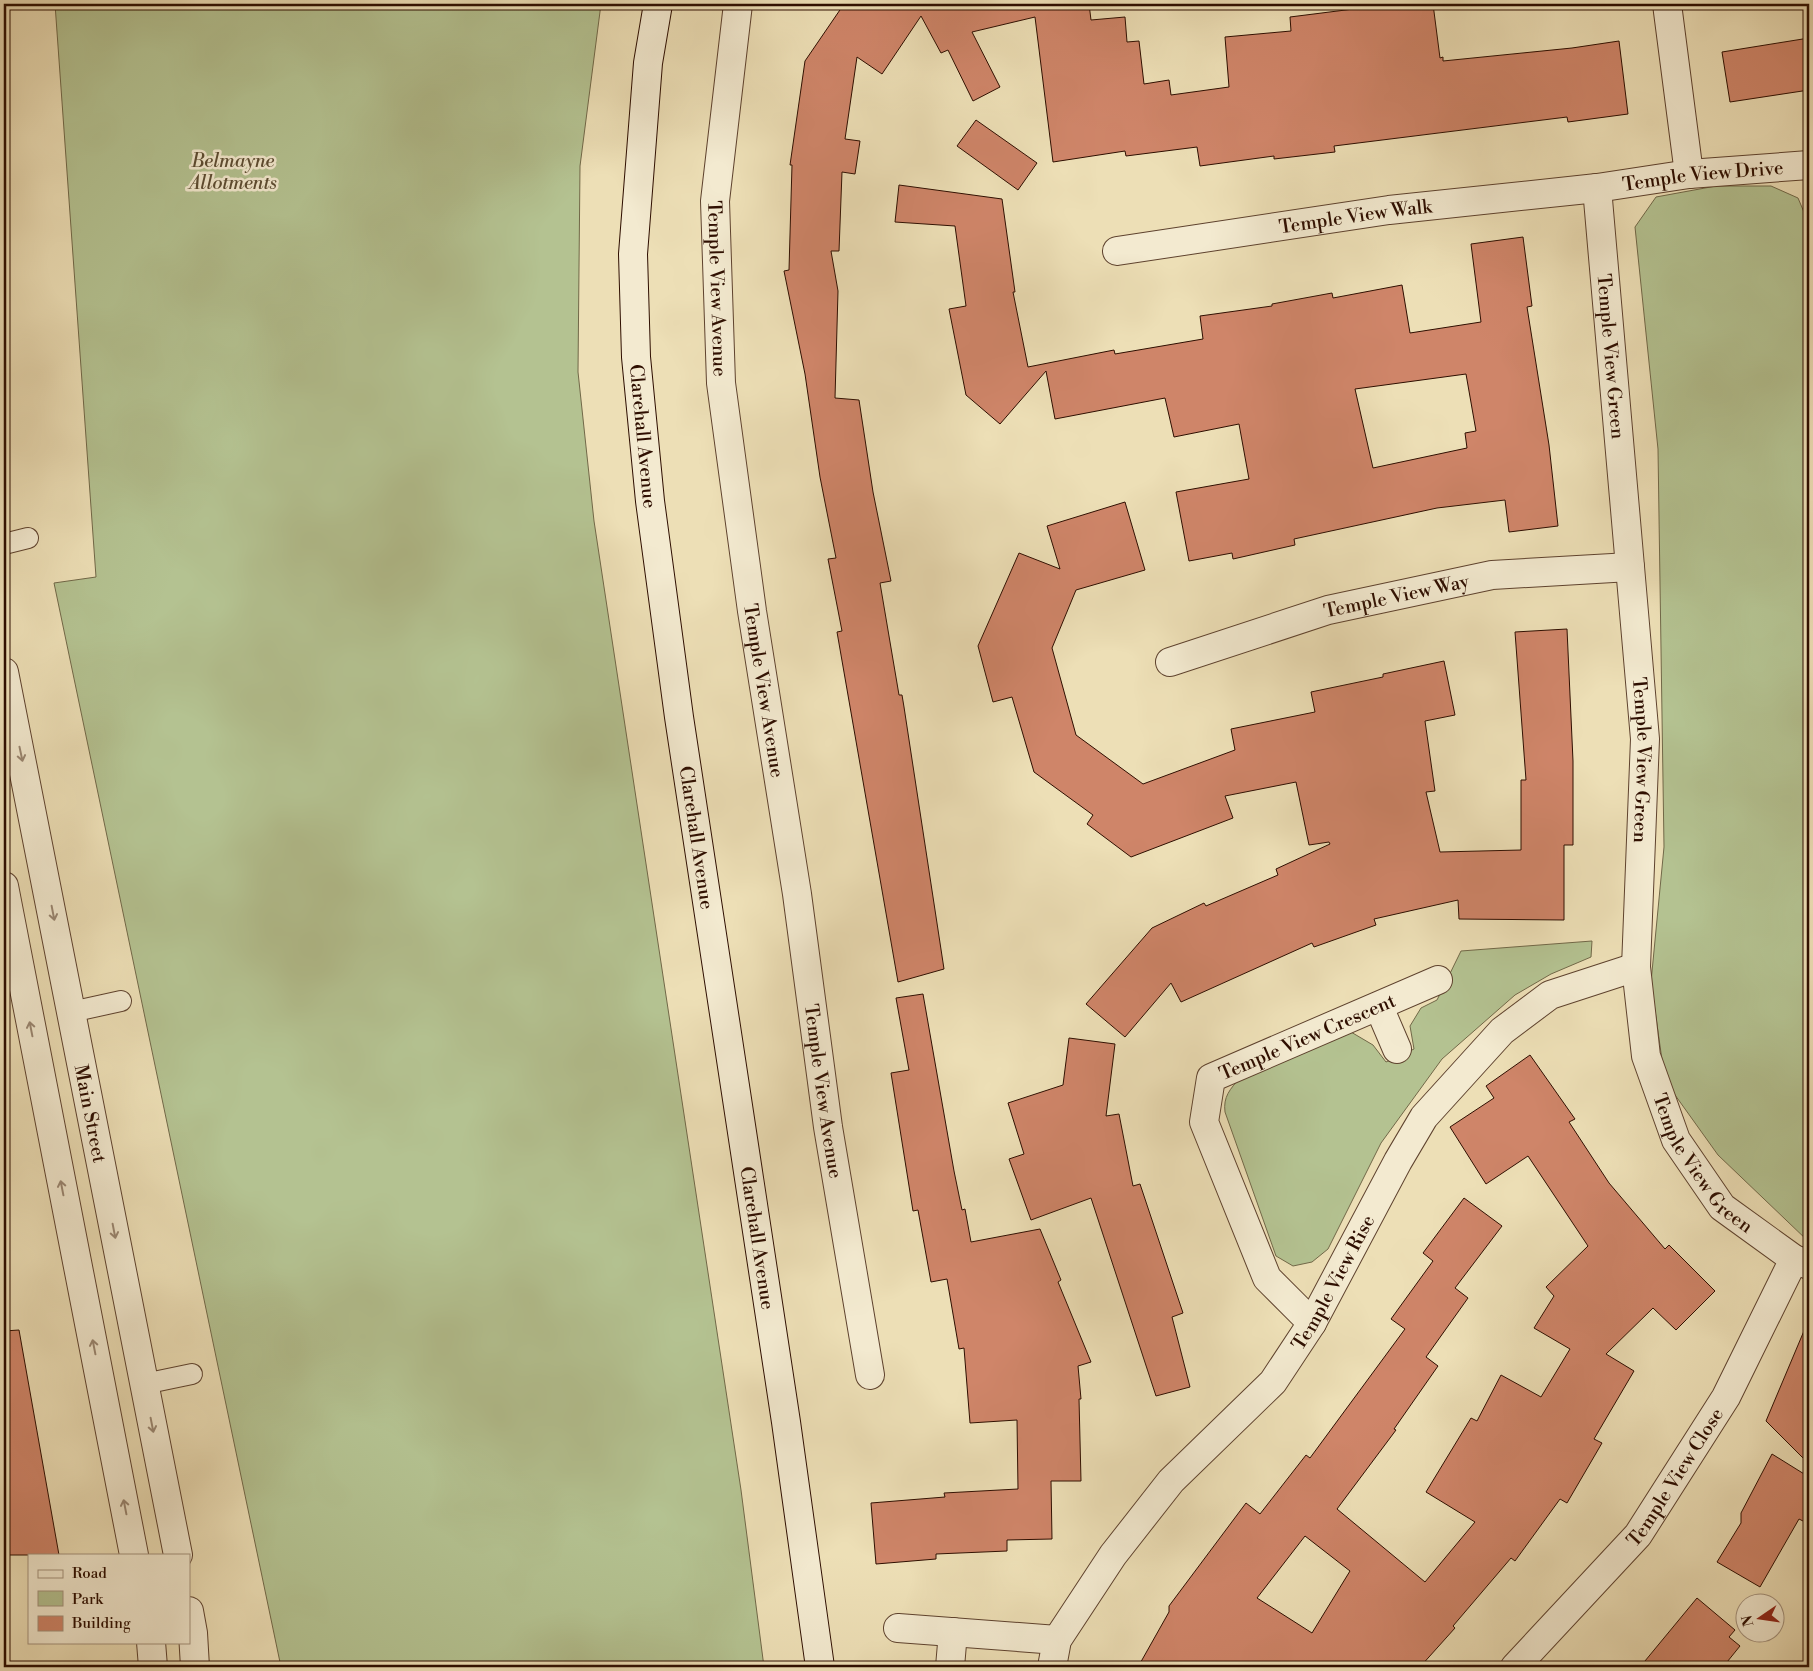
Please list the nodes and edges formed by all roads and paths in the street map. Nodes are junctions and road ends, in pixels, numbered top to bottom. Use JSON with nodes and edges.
{"nodes":[{"id":1,"x":658,"y":4,"type":"edge"},
{"id":2,"x":738,"y":4,"type":"edge"},
{"id":3,"x":1667,"y":4,"type":"edge"},
{"id":4,"x":1809,"y":165,"type":"edge"},
{"id":5,"x":1688,"y":174,"type":"junction"},
{"id":6,"x":1597,"y":188,"type":"junction"},
{"id":7,"x":1117,"y":251,"type":"dead end"},
{"id":8,"x":28,"y":538,"type":"dead end"},
{"id":9,"x":4,"y":544,"type":"edge"},
{"id":10,"x":1630,"y":567,"type":"junction"},
{"id":11,"x":1170,"y":662,"type":"dead end"},
{"id":12,"x":4,"y":672,"type":"edge"},
{"id":13,"x":4,"y":886,"type":"edge"},
{"id":14,"x":9,"y":948,"type":"edge"},
{"id":15,"x":1636,"y":968,"type":"junction"},
{"id":16,"x":1438,"y":980,"type":"dead end"},
{"id":17,"x":121,"y":1001,"type":"dead end"},
{"id":18,"x":1379,"y":1007,"type":"junction"},
{"id":19,"x":72,"y":1012,"type":"junction"},
{"id":20,"x":1397,"y":1049,"type":"dead end"},
{"id":21,"x":1802,"y":1262,"type":"edge"},
{"id":22,"x":1312,"y":1323,"type":"junction"},
{"id":23,"x":192,"y":1374,"type":"dead end"},
{"id":24,"x":870,"y":1375,"type":"dead end"},
{"id":25,"x":144,"y":1384,"type":"junction"},
{"id":26,"x":134,"y":1554,"type":"edge"},
{"id":27,"x":178,"y":1554,"type":"edge"},
{"id":28,"x":190,"y":1616,"type":"edge"},
{"id":29,"x":898,"y":1628,"type":"dead end"},
{"id":30,"x":953,"y":1632,"type":"junction"},
{"id":31,"x":1057,"y":1640,"type":"junction"},
{"id":32,"x":151,"y":1644,"type":"edge"},
{"id":33,"x":153,"y":1667,"type":"edge"},
{"id":34,"x":195,"y":1667,"type":"edge"},
{"id":35,"x":820,"y":1667,"type":"edge"},
{"id":36,"x":950,"y":1667,"type":"edge"},
{"id":37,"x":1052,"y":1667,"type":"edge"},
{"id":38,"x":1515,"y":1667,"type":"edge"}],
"edges":[{"from":1,"to":35,"type":"street","name":"Clarehall Avenue"},
{"from":2,"to":24,"type":"street","name":"Temple View Avenue"},
{"from":3,"to":5,"type":"street"},
{"from":4,"to":5,"type":"street","name":"Temple View Drive"},
{"from":5,"to":6,"type":"street","name":"Temple View Drive"},
{"from":6,"to":7,"type":"street","name":"Temple View Walk"},
{"from":6,"to":10,"type":"street","name":"Temple View Green"},
{"from":8,"to":9,"type":"lane"},
{"from":10,"to":11,"type":"street","name":"Temple View Way"},
{"from":10,"to":15,"type":"street","name":"Temple View Green"},
{"from":12,"to":19,"type":"street","name":"Main Street","one_way":true},
{"from":13,"to":14,"type":"street"},
{"from":26,"to":14,"type":"street","one_way":true},
{"from":15,"to":21,"type":"street","name":"Temple View Green"},
{"from":15,"to":22,"type":"street","name":"Temple View Rise"},
{"from":16,"to":18,"type":"street","name":"Temple View Crescent"},
{"from":17,"to":19,"type":"lane"},
{"from":18,"to":20,"type":"street"},
{"from":18,"to":22,"type":"street","name":"Temple View Crescent"},
{"from":19,"to":25,"type":"street","name":"Main Street","one_way":true},
{"from":21,"to":38,"type":"street","name":"Temple View Close"},
{"from":22,"to":31,"type":"street","name":"Temple View Rise"},
{"from":23,"to":25,"type":"lane"},
{"from":25,"to":27,"type":"street","name":"Main Street","one_way":true},
{"from":28,"to":34,"type":"street"},
{"from":29,"to":30,"type":"street"},
{"from":30,"to":31,"type":"street"},
{"from":30,"to":36,"type":"street"},
{"from":31,"to":37,"type":"street","name":"Temple View Rise"},
{"from":32,"to":33,"type":"street"}]}
